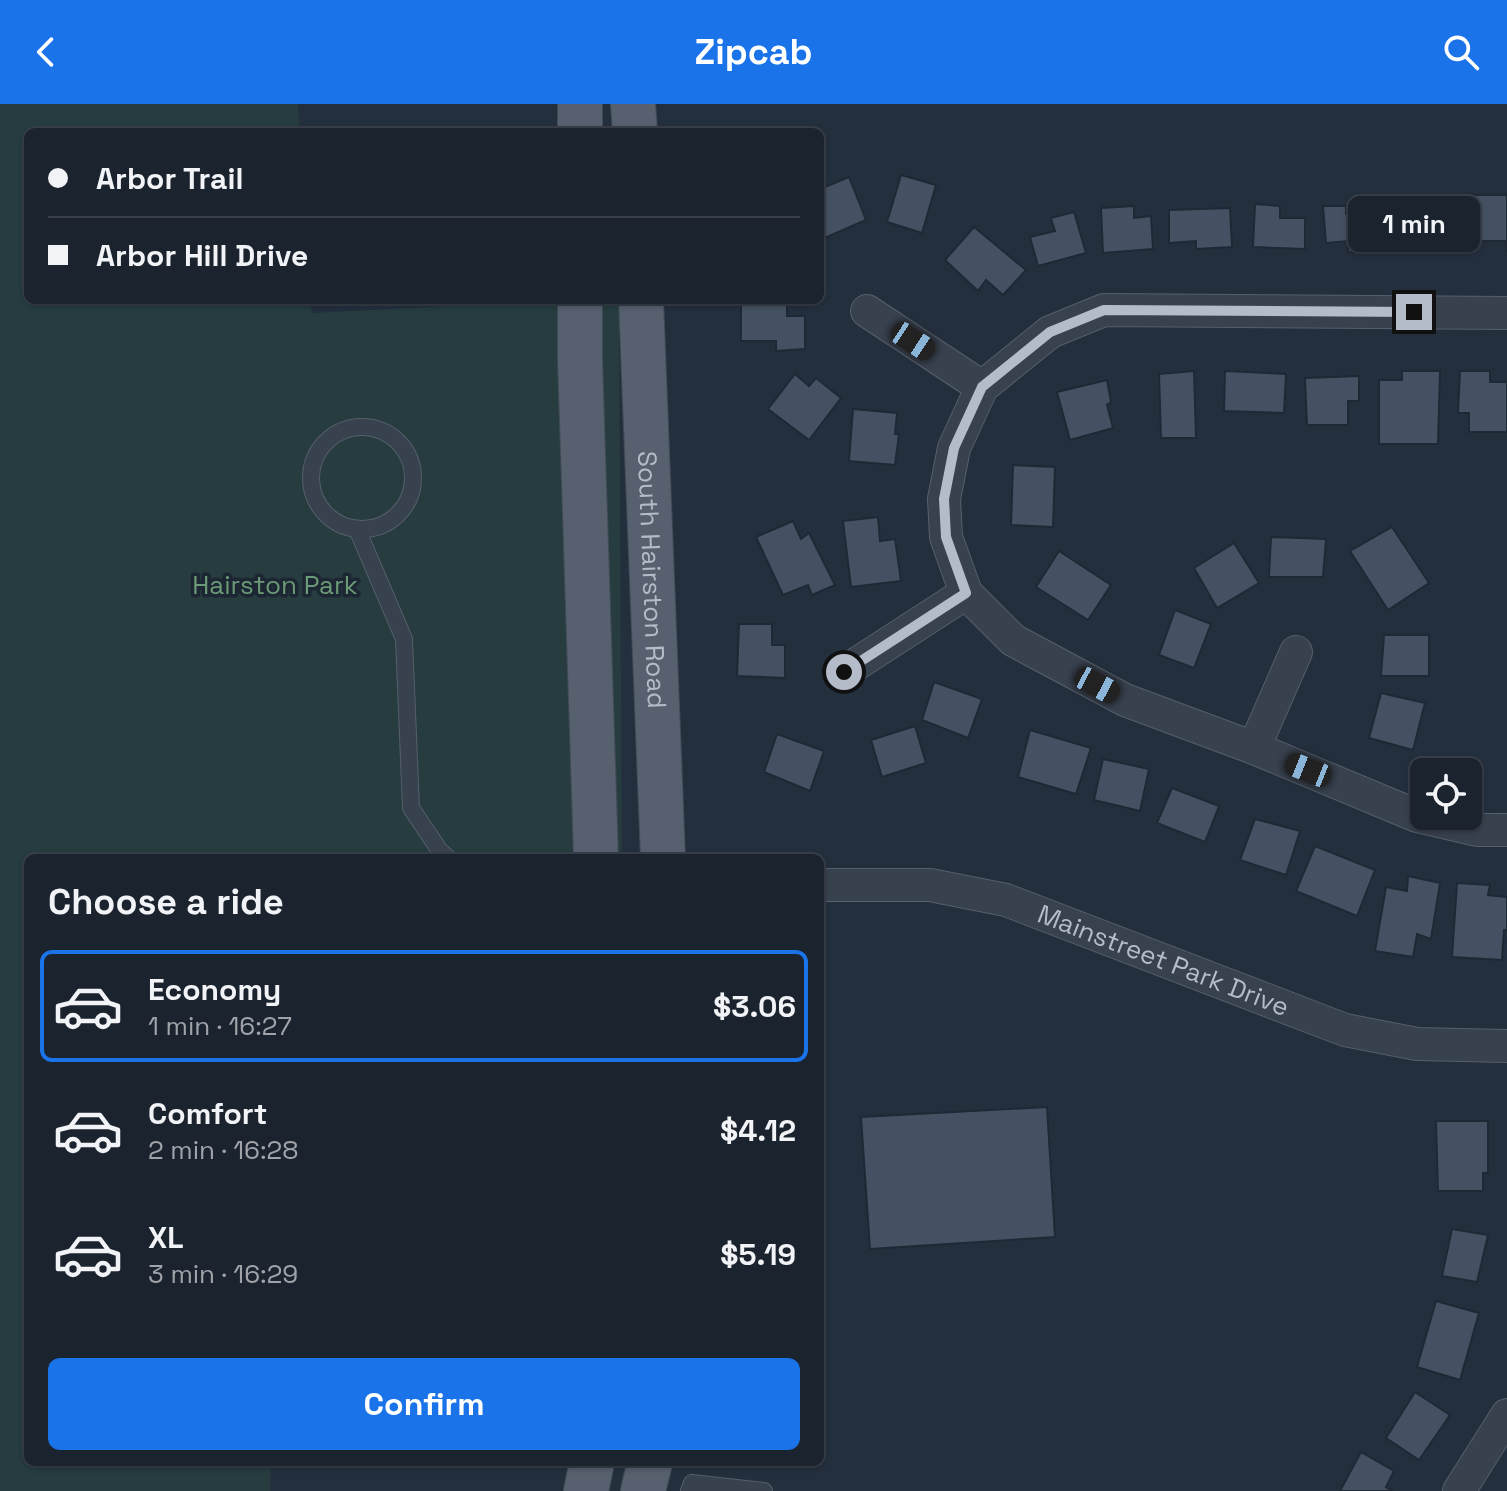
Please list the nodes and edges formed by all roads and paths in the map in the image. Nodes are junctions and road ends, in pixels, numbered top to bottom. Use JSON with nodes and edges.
{"nodes":[{"id":1,"x":580,"y":104,"type":"edge"},
{"id":2,"x":633,"y":104,"type":"edge"},
{"id":3,"x":580,"y":128,"type":"edge"},
{"id":4,"x":635,"y":128,"type":"edge"},
{"id":5,"x":580,"y":304,"type":"edge"},
{"id":6,"x":641,"y":304,"type":"edge"},
{"id":7,"x":867,"y":311,"type":"dead end"},
{"id":8,"x":1507,"y":313,"type":"edge"},
{"id":9,"x":982,"y":387,"type":"junction"},
{"id":10,"x":357,"y":529,"type":"junction"},
{"id":11,"x":966,"y":593,"type":"junction"},
{"id":12,"x":1296,"y":652,"type":"dead end"},
{"id":13,"x":844,"y":672,"type":"dead end"},
{"id":14,"x":1254,"y":748,"type":"junction"},
{"id":15,"x":1507,"y":830,"type":"edge"},
{"id":16,"x":443,"y":854,"type":"edge"},
{"id":17,"x":596,"y":854,"type":"edge"},
{"id":18,"x":663,"y":854,"type":"edge"},
{"id":19,"x":824,"y":885,"type":"edge"},
{"id":20,"x":1507,"y":1046,"type":"edge"},
{"id":21,"x":1507,"y":1415,"type":"edge"},
{"id":22,"x":591,"y":1466,"type":"edge"},
{"id":23,"x":649,"y":1466,"type":"edge"},
{"id":24,"x":586,"y":1491,"type":"edge"},
{"id":25,"x":643,"y":1491,"type":"edge"},
{"id":26,"x":689,"y":1491,"type":"edge"},
{"id":27,"x":764,"y":1491,"type":"edge"},
{"id":28,"x":1459,"y":1491,"type":"edge"}],
"edges":[{"from":1,"to":3,"type":"main road"},
{"from":2,"to":4,"type":"main road"},
{"from":5,"to":17,"type":"main road"},
{"from":6,"to":18,"type":"main road","name":"South Hairston Road"},
{"from":7,"to":9,"type":"street"},
{"from":8,"to":9,"type":"street"},
{"from":9,"to":11,"type":"street"},
{"from":10,"to":10,"type":"lane"},
{"from":10,"to":16,"type":"lane"},
{"from":11,"to":13,"type":"street"},
{"from":11,"to":14,"type":"street"},
{"from":12,"to":14,"type":"street"},
{"from":14,"to":15,"type":"street"},
{"from":19,"to":20,"type":"street","name":"Mainstreet Park Drive"},
{"from":21,"to":28,"type":"street"},
{"from":22,"to":24,"type":"main road"},
{"from":23,"to":25,"type":"main road"},
{"from":26,"to":27,"type":"lane"}]}
